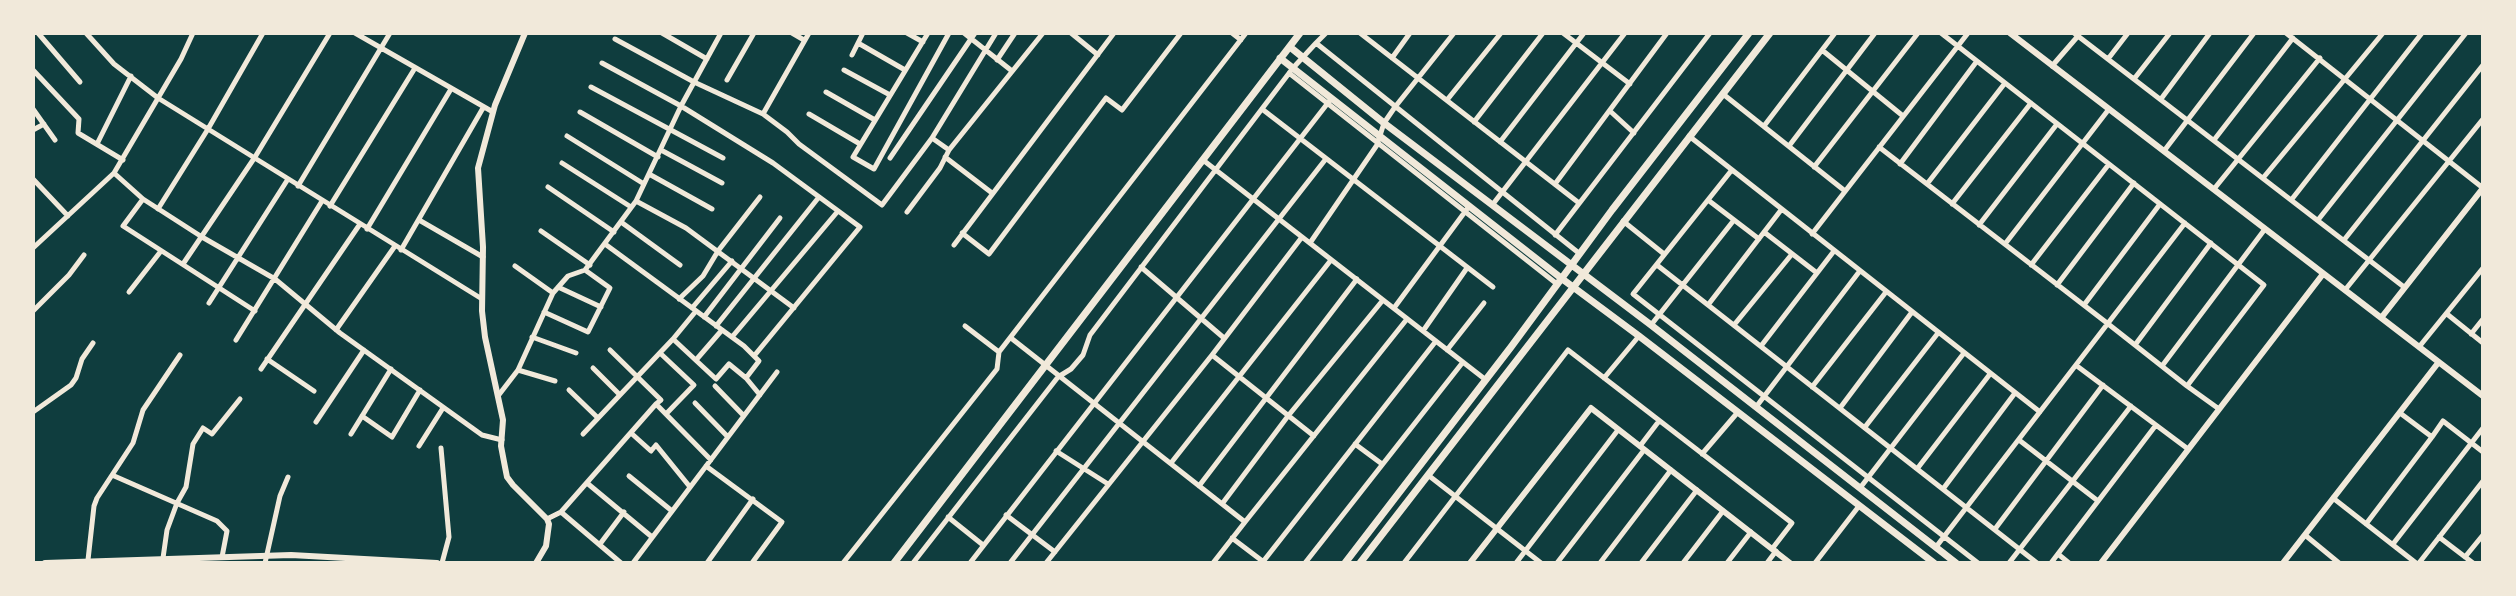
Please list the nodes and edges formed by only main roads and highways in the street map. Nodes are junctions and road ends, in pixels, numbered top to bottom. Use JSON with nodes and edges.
{"nodes":[{"id":1,"x":1300,"y":33,"type":"edge"},
{"id":2,"x":1749,"y":33,"type":"edge"},
{"id":3,"x":1770,"y":33,"type":"edge"},
{"id":4,"x":1290,"y":47,"type":"junction"},
{"id":5,"x":1280,"y":58,"type":"junction"},
{"id":6,"x":1572,"y":265,"type":"junction"},
{"id":7,"x":1582,"y":274,"type":"junction"},
{"id":8,"x":1559,"y":281,"type":"junction"},
{"id":9,"x":1572,"y":286,"type":"junction"},
{"id":10,"x":894,"y":563,"type":"edge"},
{"id":11,"x":1345,"y":563,"type":"edge"},
{"id":12,"x":1360,"y":563,"type":"edge"},
{"id":13,"x":1934,"y":563,"type":"edge"},
{"id":14,"x":1956,"y":563,"type":"edge"}],
"edges":[{"from":1,"to":4,"type":"main road"},
{"from":2,"to":6,"type":"main road"},
{"from":3,"to":7,"type":"main road"},
{"from":4,"to":5,"type":"main road"},
{"from":4,"to":6,"type":"main road"},
{"from":5,"to":8,"type":"main road"},
{"from":5,"to":10,"type":"main road"},
{"from":6,"to":7,"type":"main road"},
{"from":6,"to":8,"type":"main road"},
{"from":7,"to":9,"type":"main road"},
{"from":7,"to":14,"type":"main road"},
{"from":8,"to":9,"type":"main road"},
{"from":8,"to":11,"type":"main road"},
{"from":9,"to":12,"type":"main road"},
{"from":9,"to":13,"type":"main road"}]}
